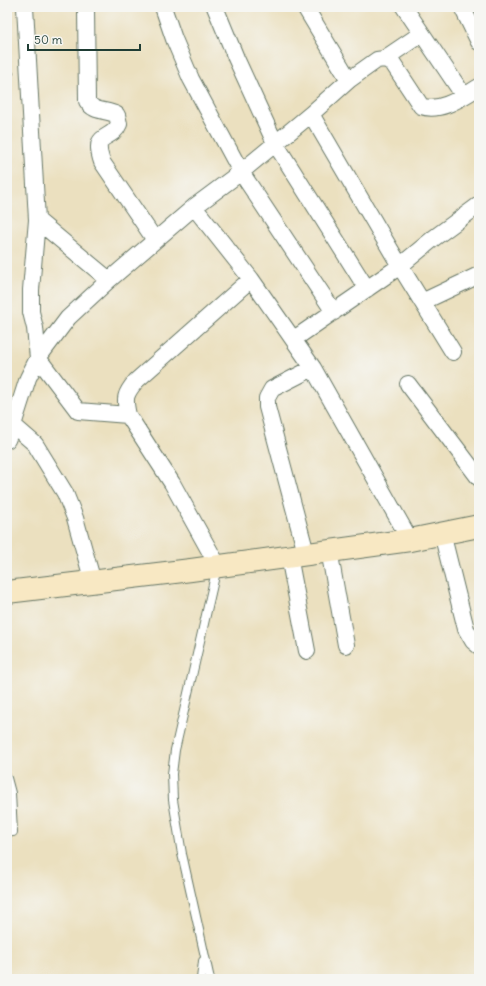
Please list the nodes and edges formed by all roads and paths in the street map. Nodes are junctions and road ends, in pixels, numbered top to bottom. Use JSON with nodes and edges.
{"nodes":[{"id":1,"x":25,"y":7,"type":"edge"},
{"id":2,"x":86,"y":7,"type":"edge"},
{"id":3,"x":163,"y":7,"type":"edge"},
{"id":4,"x":215,"y":7,"type":"edge"},
{"id":5,"x":305,"y":7,"type":"edge"},
{"id":6,"x":404,"y":7,"type":"edge"},
{"id":7,"x":462,"y":7,"type":"edge"},
{"id":8,"x":421,"y":34,"type":"junction"},
{"id":9,"x":479,"y":42,"type":"edge"},
{"id":10,"x":384,"y":59,"type":"junction"},
{"id":11,"x":349,"y":80,"type":"junction"},
{"id":12,"x":479,"y":87,"type":"edge"},
{"id":13,"x":464,"y":96,"type":"junction"},
{"id":14,"x":311,"y":114,"type":"junction"},
{"id":15,"x":275,"y":143,"type":"junction"},
{"id":16,"x":241,"y":172,"type":"junction"},
{"id":17,"x":479,"y":205,"type":"edge"},
{"id":18,"x":194,"y":207,"type":"junction"},
{"id":19,"x":37,"y":220,"type":"junction"},
{"id":20,"x":155,"y":240,"type":"junction"},
{"id":21,"x":400,"y":266,"type":"junction"},
{"id":22,"x":479,"y":275,"type":"edge"},
{"id":23,"x":251,"y":279,"type":"junction"},
{"id":24,"x":109,"y":280,"type":"junction"},
{"id":25,"x":367,"y":289,"type":"junction"},
{"id":26,"x":422,"y":302,"type":"junction"},
{"id":27,"x":334,"y":312,"type":"junction"},
{"id":28,"x":294,"y":340,"type":"junction"},
{"id":29,"x":453,"y":352,"type":"dead end"},
{"id":30,"x":38,"y":358,"type":"junction"},
{"id":31,"x":313,"y":368,"type":"junction"},
{"id":32,"x":408,"y":384,"type":"dead end"},
{"id":33,"x":128,"y":415,"type":"junction"},
{"id":34,"x":10,"y":433,"type":"edge"},
{"id":35,"x":479,"y":478,"type":"edge"},
{"id":36,"x":479,"y":526,"type":"edge"},
{"id":37,"x":442,"y":533,"type":"junction"},
{"id":38,"x":410,"y":540,"type":"junction"},
{"id":39,"x":329,"y":550,"type":"junction"},
{"id":40,"x":297,"y":555,"type":"junction"},
{"id":41,"x":218,"y":566,"type":"junction"},
{"id":42,"x":93,"y":582,"type":"junction"},
{"id":43,"x":7,"y":592,"type":"edge"},
{"id":44,"x":346,"y":645,"type":"dead end"},
{"id":45,"x":479,"y":646,"type":"edge"},
{"id":46,"x":307,"y":651,"type":"dead end"},
{"id":47,"x":7,"y":778,"type":"edge"},
{"id":48,"x":13,"y":832,"type":"dead end"},
{"id":49,"x":204,"y":954,"type":"junction"},
{"id":50,"x":201,"y":979,"type":"edge"},
{"id":51,"x":210,"y":979,"type":"edge"}],
"edges":[{"from":1,"to":19,"type":"street"},
{"from":2,"to":20,"type":"street"},
{"from":3,"to":16,"type":"street"},
{"from":4,"to":15,"type":"street"},
{"from":5,"to":11,"type":"street"},
{"from":6,"to":8,"type":"street"},
{"from":7,"to":9,"type":"street"},
{"from":8,"to":10,"type":"street"},
{"from":8,"to":13,"type":"street"},
{"from":10,"to":11,"type":"street"},
{"from":10,"to":13,"type":"street"},
{"from":11,"to":14,"type":"street"},
{"from":12,"to":13,"type":"street"},
{"from":14,"to":15,"type":"street"},
{"from":14,"to":21,"type":"street"},
{"from":15,"to":16,"type":"street"},
{"from":15,"to":25,"type":"street"},
{"from":16,"to":18,"type":"street"},
{"from":16,"to":27,"type":"street"},
{"from":17,"to":21,"type":"street"},
{"from":18,"to":20,"type":"street"},
{"from":18,"to":23,"type":"street"},
{"from":19,"to":24,"type":"street"},
{"from":19,"to":30,"type":"street"},
{"from":20,"to":24,"type":"street"},
{"from":21,"to":25,"type":"street"},
{"from":21,"to":26,"type":"street"},
{"from":22,"to":26,"type":"street"},
{"from":23,"to":28,"type":"street"},
{"from":23,"to":33,"type":"street"},
{"from":24,"to":30,"type":"street"},
{"from":25,"to":27,"type":"street"},
{"from":26,"to":29,"type":"street"},
{"from":27,"to":28,"type":"street"},
{"from":28,"to":31,"type":"street"},
{"from":30,"to":33,"type":"street"},
{"from":30,"to":34,"type":"street"},
{"from":31,"to":38,"type":"street"},
{"from":31,"to":40,"type":"street"},
{"from":32,"to":35,"type":"street"},
{"from":33,"to":41,"type":"street"},
{"from":34,"to":42,"type":"street"},
{"from":36,"to":37,"type":"main road"},
{"from":37,"to":38,"type":"main road"},
{"from":37,"to":45,"type":"street"},
{"from":38,"to":39,"type":"main road"},
{"from":39,"to":40,"type":"main road"},
{"from":39,"to":44,"type":"street"},
{"from":40,"to":41,"type":"main road"},
{"from":40,"to":46,"type":"street"},
{"from":41,"to":42,"type":"main road"},
{"from":41,"to":49,"type":"lane"},
{"from":42,"to":43,"type":"main road"},
{"from":47,"to":48,"type":"lane"},
{"from":49,"to":50,"type":"lane"},
{"from":49,"to":51,"type":"lane"}]}
